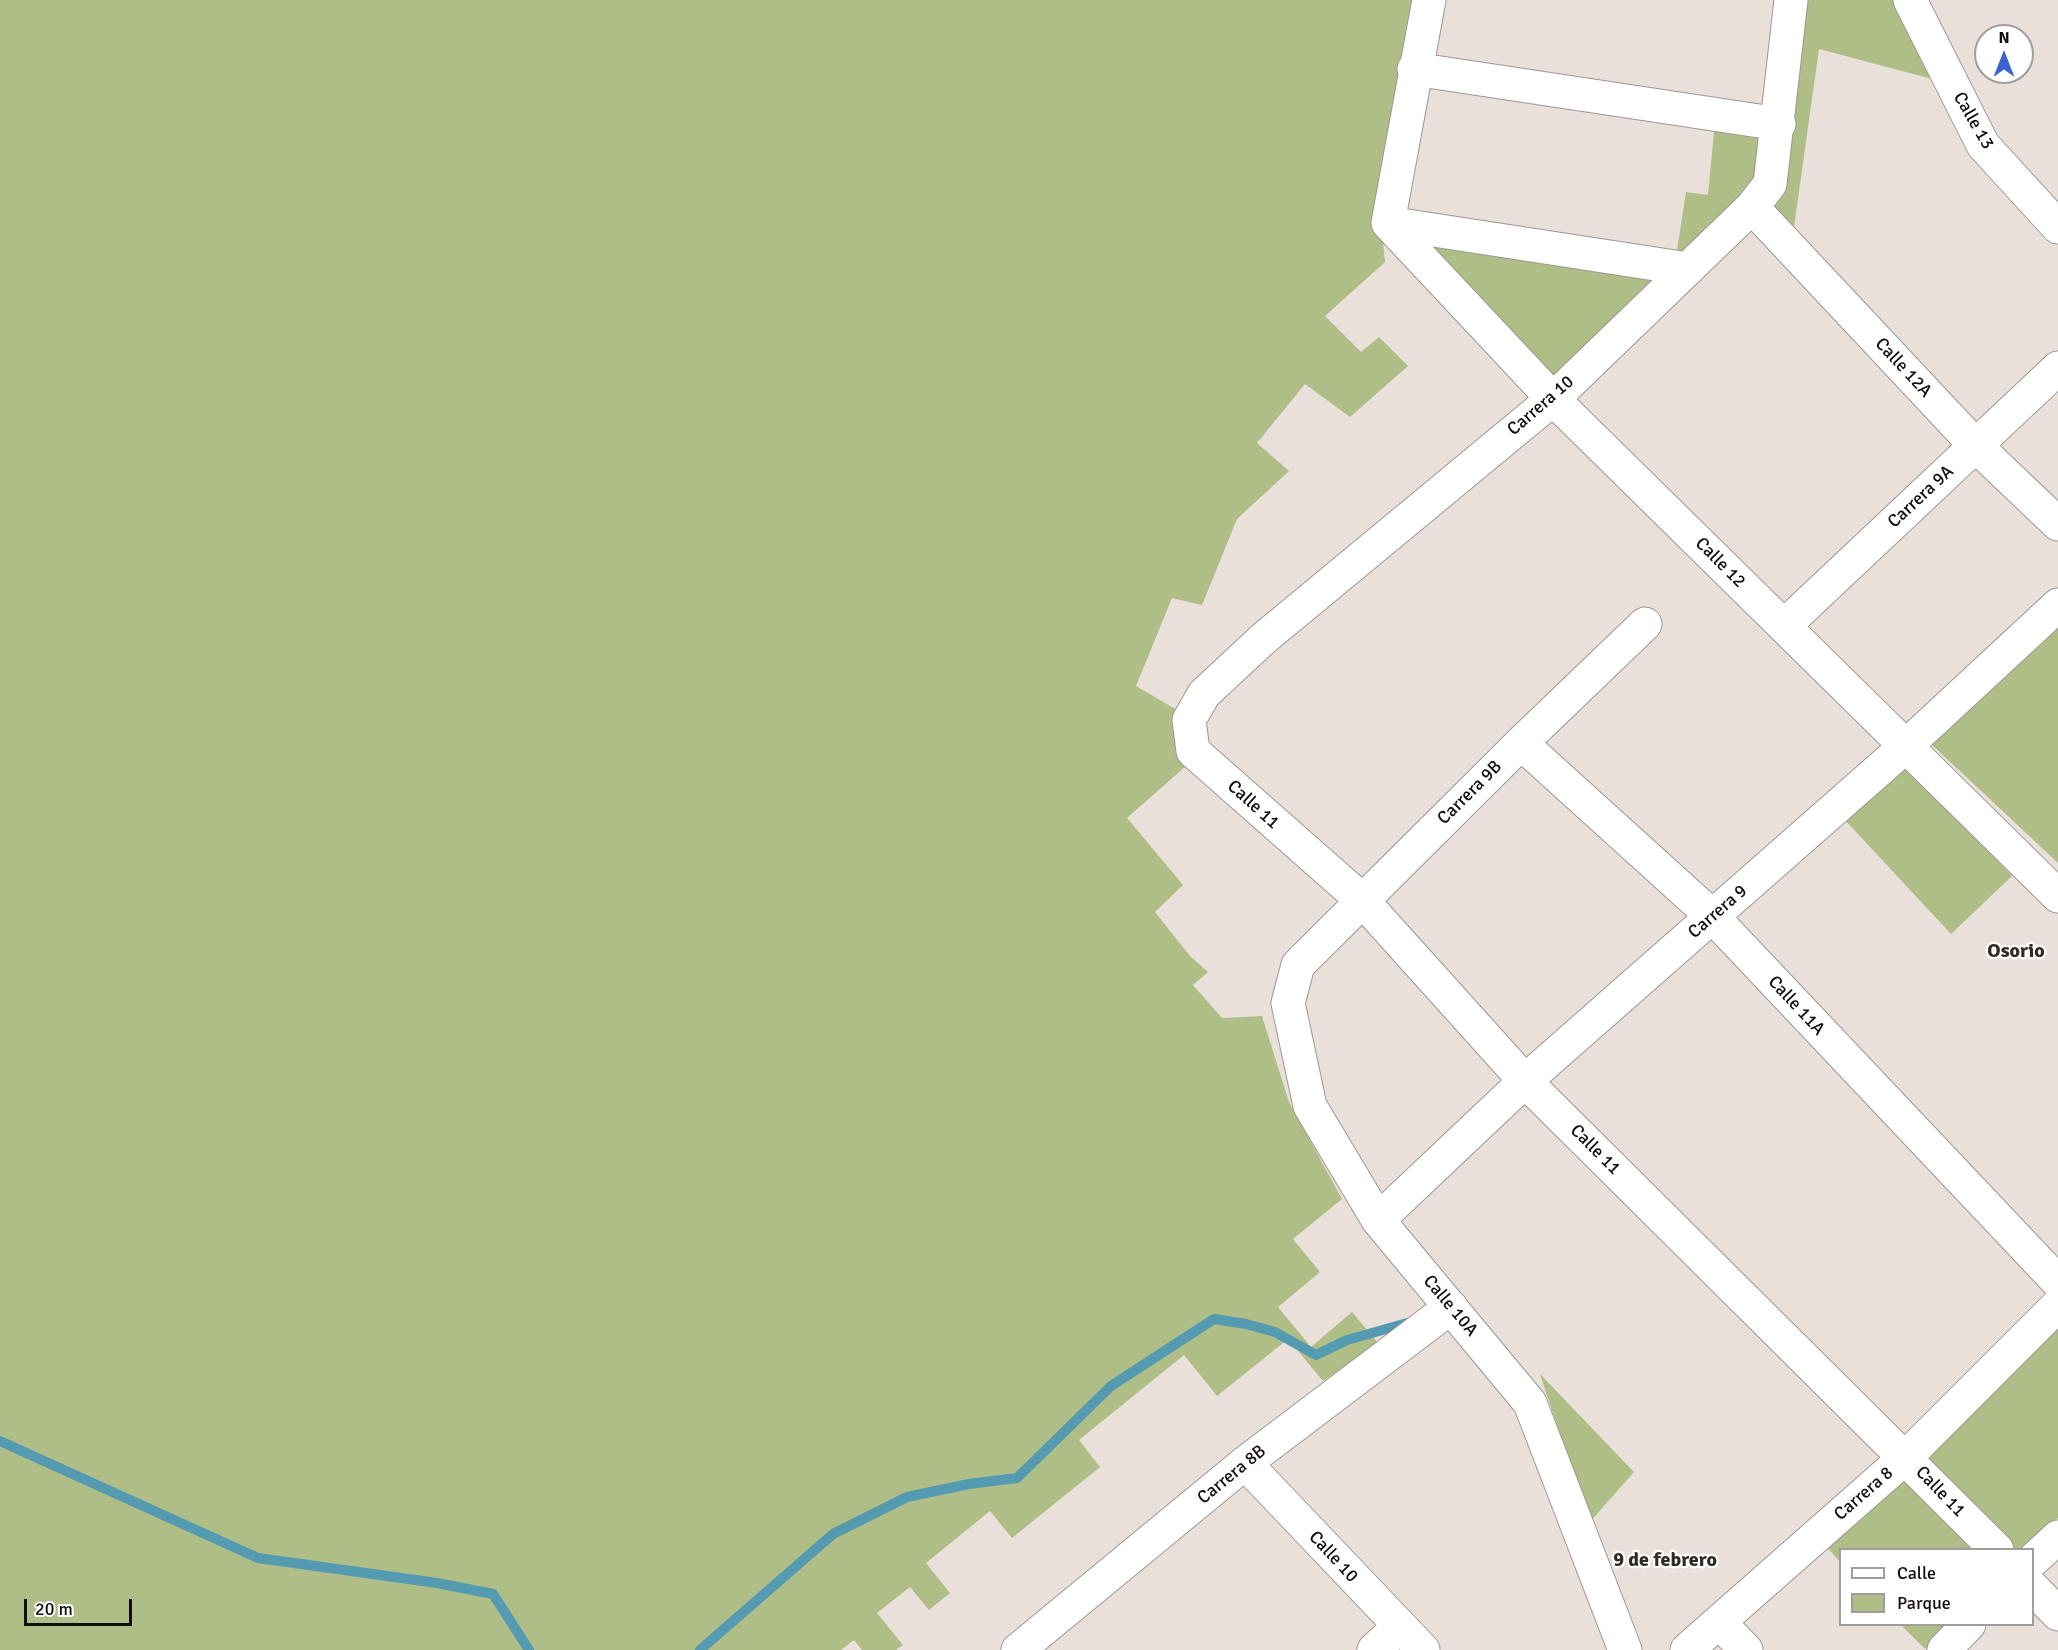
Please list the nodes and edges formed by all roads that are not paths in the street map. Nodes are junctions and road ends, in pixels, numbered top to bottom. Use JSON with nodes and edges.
{"nodes":[{"id":1,"x":1429,"y":0,"type":"edge"},
{"id":2,"x":1791,"y":0,"type":"edge"},
{"id":3,"x":1910,"y":0,"type":"edge"},
{"id":4,"x":1414,"y":69,"type":"junction"},
{"id":5,"x":1779,"y":123,"type":"junction"},
{"id":6,"x":1752,"y":207,"type":"junction"},
{"id":7,"x":1389,"y":223,"type":"junction"},
{"id":8,"x":2058,"y":227,"type":"edge"},
{"id":9,"x":1688,"y":269,"type":"junction"},
{"id":10,"x":2058,"y":368,"type":"edge"},
{"id":11,"x":1553,"y":399,"type":"junction"},
{"id":12,"x":1976,"y":446,"type":"junction"},
{"id":13,"x":2058,"y":524,"type":"edge"},
{"id":14,"x":2058,"y":605,"type":"edge"},
{"id":15,"x":1645,"y":624,"type":"dead end"},
{"id":16,"x":1784,"y":626,"type":"junction"},
{"id":17,"x":1521,"y":743,"type":"junction"},
{"id":18,"x":1906,"y":746,"type":"junction"},
{"id":19,"x":1193,"y":751,"type":"joint"},
{"id":20,"x":2058,"y":896,"type":"edge"},
{"id":21,"x":1362,"y":900,"type":"junction"},
{"id":22,"x":1712,"y":916,"type":"junction"},
{"id":23,"x":1298,"y":965,"type":"joint"},
{"id":24,"x":1525,"y":1081,"type":"junction"},
{"id":25,"x":1378,"y":1220,"type":"junction"},
{"id":26,"x":2058,"y":1282,"type":"edge"},
{"id":27,"x":2058,"y":1305,"type":"edge"},
{"id":28,"x":1451,"y":1307,"type":"junction"},
{"id":29,"x":1906,"y":1457,"type":"junction"},
{"id":30,"x":1245,"y":1463,"type":"junction"},
{"id":31,"x":2058,"y":1537,"type":"edge"},
{"id":32,"x":1995,"y":1548,"type":"edge"},
{"id":33,"x":2034,"y":1559,"type":"edge"},
{"id":34,"x":2034,"y":1589,"type":"edge"},
{"id":35,"x":2058,"y":1614,"type":"edge"},
{"id":36,"x":1719,"y":1622,"type":"junction"},
{"id":37,"x":1967,"y":1626,"type":"edge"},
{"id":38,"x":1399,"y":1627,"type":"junction"},
{"id":39,"x":1018,"y":1650,"type":"edge"},
{"id":40,"x":1374,"y":1650,"type":"edge"},
{"id":41,"x":1423,"y":1650,"type":"edge"},
{"id":42,"x":1625,"y":1650,"type":"edge"},
{"id":43,"x":1687,"y":1650,"type":"edge"},
{"id":44,"x":1746,"y":1650,"type":"edge"},
{"id":45,"x":1944,"y":1650,"type":"edge"}],
"edges":[{"from":1,"to":4,"type":"street"},
{"from":2,"to":5,"type":"street","name":"Carrera 10"},
{"from":3,"to":8,"type":"street","name":"Calle 13"},
{"from":4,"to":5,"type":"street"},
{"from":4,"to":7,"type":"street"},
{"from":5,"to":6,"type":"street","name":"Carrera 10"},
{"from":6,"to":9,"type":"street","name":"Carrera 10"},
{"from":6,"to":12,"type":"street","name":"Calle 12A"},
{"from":7,"to":9,"type":"street"},
{"from":7,"to":11,"type":"street","name":"Calle 12"},
{"from":9,"to":11,"type":"street","name":"Carrera 10"},
{"from":10,"to":12,"type":"street","name":"Carrera 9A"},
{"from":11,"to":16,"type":"street","name":"Calle 12"},
{"from":11,"to":19,"type":"street","name":"Carrera 10"},
{"from":12,"to":13,"type":"street","name":"Calle 12A"},
{"from":12,"to":16,"type":"street","name":"Carrera 9A"},
{"from":14,"to":18,"type":"street","name":"Carrera 9"},
{"from":15,"to":17,"type":"street","name":"Carrera 9B"},
{"from":16,"to":18,"type":"street","name":"Calle 12"},
{"from":17,"to":21,"type":"street","name":"Carrera 9B"},
{"from":17,"to":22,"type":"street","name":"Calle 11A"},
{"from":18,"to":20,"type":"street","name":"Calle 12"},
{"from":18,"to":22,"type":"street","name":"Carrera 9"},
{"from":19,"to":21,"type":"street","name":"Calle 11"},
{"from":21,"to":23,"type":"street","name":"Carrera 9B"},
{"from":21,"to":24,"type":"street","name":"Calle 11"},
{"from":22,"to":24,"type":"street","name":"Carrera 9"},
{"from":22,"to":26,"type":"street","name":"Calle 11A"},
{"from":23,"to":25,"type":"street","name":"Calle 10A"},
{"from":24,"to":25,"type":"street","name":"Carrera 9"},
{"from":24,"to":29,"type":"street","name":"Calle 11"},
{"from":25,"to":28,"type":"street","name":"Calle 10A"},
{"from":27,"to":29,"type":"street","name":"Carrera 8"},
{"from":28,"to":30,"type":"street","name":"Carrera 8B"},
{"from":28,"to":42,"type":"street","name":"Calle 10A"},
{"from":29,"to":32,"type":"street","name":"Calle 11"},
{"from":29,"to":36,"type":"street","name":"Carrera 8"},
{"from":30,"to":38,"type":"street","name":"Calle 10"},
{"from":30,"to":39,"type":"street","name":"Carrera 8B"},
{"from":31,"to":33,"type":"street"},
{"from":34,"to":35,"type":"street"},
{"from":36,"to":43,"type":"street","name":"Carrera 8"},
{"from":36,"to":44,"type":"street"},
{"from":37,"to":45,"type":"street"},
{"from":38,"to":40,"type":"street"},
{"from":38,"to":41,"type":"street","name":"Calle 10"}]}
